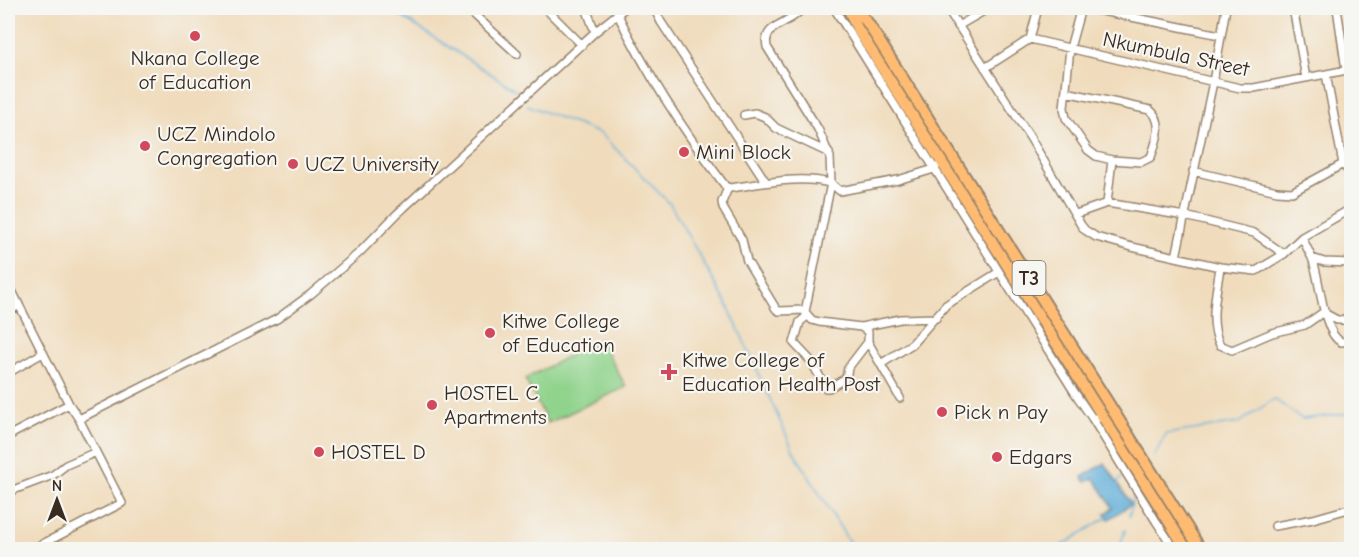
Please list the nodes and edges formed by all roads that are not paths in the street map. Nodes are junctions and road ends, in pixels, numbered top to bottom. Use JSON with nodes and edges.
{"nodes":[{"id":1,"x":468,"y":8,"type":"edge"},
{"id":2,"x":545,"y":8,"type":"edge"},
{"id":3,"x":586,"y":8,"type":"edge"},
{"id":4,"x":625,"y":8,"type":"edge"},
{"id":5,"x":654,"y":8,"type":"edge"},
{"id":6,"x":802,"y":8,"type":"edge"},
{"id":7,"x":834,"y":8,"type":"edge"},
{"id":8,"x":848,"y":8,"type":"edge"},
{"id":9,"x":855,"y":8,"type":"edge"},
{"id":10,"x":946,"y":8,"type":"edge"},
{"id":11,"x":989,"y":8,"type":"edge"},
{"id":12,"x":1038,"y":8,"type":"edge"},
{"id":13,"x":1081,"y":8,"type":"edge"},
{"id":14,"x":1087,"y":8,"type":"edge"},
{"id":15,"x":1226,"y":8,"type":"edge"},
{"id":16,"x":1293,"y":8,"type":"edge"},
{"id":17,"x":1337,"y":8,"type":"edge"},
{"id":18,"x":617,"y":13,"type":"junction"},
{"id":19,"x":958,"y":26,"type":"junction"},
{"id":20,"x":595,"y":32,"type":"junction"},
{"id":21,"x":1220,"y":36,"type":"junction"},
{"id":22,"x":1030,"y":39,"type":"junction"},
{"id":23,"x":582,"y":45,"type":"junction"},
{"id":24,"x":1070,"y":48,"type":"junction"},
{"id":25,"x":518,"y":54,"type":"dead end"},
{"id":26,"x":985,"y":69,"type":"junction"},
{"id":27,"x":1349,"y":69,"type":"edge"},
{"id":28,"x":1326,"y":74,"type":"junction"},
{"id":29,"x":1306,"y":78,"type":"junction"},
{"id":30,"x":1214,"y":82,"type":"junction"},
{"id":31,"x":1066,"y":92,"type":"junction"},
{"id":32,"x":744,"y":115,"type":"dead end"},
{"id":33,"x":829,"y":153,"type":"junction"},
{"id":34,"x":1112,"y":160,"type":"junction"},
{"id":35,"x":942,"y":161,"type":"junction"},
{"id":36,"x":1343,"y":164,"type":"junction"},
{"id":37,"x":1193,"y":171,"type":"junction"},
{"id":38,"x":1352,"y":176,"type":"edge"},
{"id":39,"x":766,"y":182,"type":"junction"},
{"id":40,"x":831,"y":183,"type":"junction"},
{"id":41,"x":728,"y":188,"type":"junction"},
{"id":42,"x":1107,"y":203,"type":"junction"},
{"id":43,"x":1352,"y":208,"type":"edge"},
{"id":44,"x":1076,"y":214,"type":"junction"},
{"id":45,"x":1185,"y":216,"type":"junction"},
{"id":46,"x":1302,"y":237,"type":"junction"},
{"id":47,"x":1284,"y":254,"type":"junction"},
{"id":48,"x":1176,"y":257,"type":"junction"},
{"id":49,"x":1312,"y":258,"type":"junction"},
{"id":50,"x":1352,"y":263,"type":"edge"},
{"id":51,"x":1220,"y":267,"type":"junction"},
{"id":52,"x":999,"y":272,"type":"junction"},
{"id":53,"x":8,"y":283,"type":"edge"},
{"id":54,"x":19,"y":305,"type":"junction"},
{"id":55,"x":8,"y":312,"type":"edge"},
{"id":56,"x":806,"y":313,"type":"junction"},
{"id":57,"x":1326,"y":313,"type":"junction"},
{"id":58,"x":936,"y":318,"type":"junction"},
{"id":59,"x":1352,"y":320,"type":"edge"},
{"id":60,"x":861,"y":327,"type":"junction"},
{"id":61,"x":1352,"y":341,"type":"edge"},
{"id":62,"x":868,"y":342,"type":"junction"},
{"id":63,"x":43,"y":353,"type":"junction"},
{"id":64,"x":881,"y":364,"type":"junction"},
{"id":65,"x":8,"y":373,"type":"edge"},
{"id":66,"x":900,"y":398,"type":"dead end"},
{"id":67,"x":69,"y":404,"type":"junction"},
{"id":68,"x":1097,"y":418,"type":"junction"},
{"id":69,"x":79,"y":419,"type":"junction"},
{"id":70,"x":8,"y":436,"type":"edge"},
{"id":71,"x":96,"y":452,"type":"junction"},
{"id":72,"x":8,"y":492,"type":"edge"},
{"id":73,"x":1352,"y":508,"type":"edge"},
{"id":74,"x":1275,"y":525,"type":"dead end"},
{"id":75,"x":31,"y":549,"type":"edge"},
{"id":76,"x":1176,"y":549,"type":"edge"},
{"id":77,"x":1187,"y":549,"type":"edge"},
{"id":78,"x":1201,"y":549,"type":"edge"}],
"edges":[{"from":1,"to":25,"type":"street"},
{"from":2,"to":23,"type":"street"},
{"from":3,"to":20,"type":"street"},
{"from":4,"to":18,"type":"street"},
{"from":5,"to":39,"type":"street"},
{"from":6,"to":33,"type":"street"},
{"from":7,"to":35,"type":"street"},
{"from":8,"to":35,"type":"highway","number":"T3"},
{"from":9,"to":35,"type":"highway","number":"T3"},
{"from":10,"to":19,"type":"street"},
{"from":11,"to":19,"type":"street"},
{"from":12,"to":22,"type":"street"},
{"from":13,"to":24,"type":"street"},
{"from":14,"to":21,"type":"street"},
{"from":15,"to":21,"type":"street"},
{"from":16,"to":29,"type":"street"},
{"from":17,"to":27,"type":"street"},
{"from":18,"to":20,"type":"street"},
{"from":18,"to":41,"type":"street"},
{"from":19,"to":26,"type":"street"},
{"from":20,"to":23,"type":"street"},
{"from":21,"to":30,"type":"street"},
{"from":22,"to":24,"type":"street","name":"Nkumbula Street"},
{"from":22,"to":26,"type":"street"},
{"from":23,"to":69,"type":"street"},
{"from":24,"to":30,"type":"street","name":"Nkumbula Street"},
{"from":24,"to":31,"type":"street"},
{"from":26,"to":44,"type":"street"},
{"from":27,"to":28,"type":"street","name":"Nkumbula Street"},
{"from":28,"to":29,"type":"street","name":"Nkumbula Street"},
{"from":28,"to":36,"type":"street"},
{"from":29,"to":30,"type":"street","name":"Nkumbula Street"},
{"from":30,"to":37,"type":"street"},
{"from":31,"to":34,"type":"street"},
{"from":31,"to":34,"type":"street"},
{"from":32,"to":33,"type":"street"},
{"from":33,"to":40,"type":"street"},
{"from":34,"to":42,"type":"street"},
{"from":35,"to":40,"type":"street"},
{"from":35,"to":52,"type":"street"},
{"from":35,"to":68,"type":"highway","number":"T3"},
{"from":35,"to":78,"type":"highway","number":"T3"},
{"from":36,"to":37,"type":"street"},
{"from":36,"to":38,"type":"street"},
{"from":37,"to":45,"type":"street"},
{"from":39,"to":40,"type":"street"},
{"from":39,"to":41,"type":"street"},
{"from":40,"to":56,"type":"street"},
{"from":41,"to":56,"type":"street"},
{"from":42,"to":44,"type":"street"},
{"from":42,"to":45,"type":"street"},
{"from":43,"to":46,"type":"street"},
{"from":44,"to":48,"type":"street"},
{"from":45,"to":47,"type":"street"},
{"from":45,"to":48,"type":"street"},
{"from":46,"to":47,"type":"street"},
{"from":46,"to":49,"type":"street"},
{"from":47,"to":51,"type":"street"},
{"from":48,"to":51,"type":"street"},
{"from":49,"to":50,"type":"street"},
{"from":49,"to":57,"type":"street"},
{"from":51,"to":57,"type":"street"},
{"from":52,"to":58,"type":"street"},
{"from":52,"to":68,"type":"street"},
{"from":53,"to":54,"type":"street"},
{"from":54,"to":55,"type":"street"},
{"from":54,"to":63,"type":"street"},
{"from":56,"to":60,"type":"street"},
{"from":56,"to":62,"type":"street"},
{"from":57,"to":59,"type":"street"},
{"from":57,"to":61,"type":"street"},
{"from":58,"to":60,"type":"street"},
{"from":58,"to":64,"type":"street"},
{"from":60,"to":62,"type":"street"},
{"from":62,"to":64,"type":"street"},
{"from":63,"to":65,"type":"street"},
{"from":63,"to":67,"type":"street"},
{"from":64,"to":66,"type":"street"},
{"from":67,"to":69,"type":"street"},
{"from":67,"to":70,"type":"street"},
{"from":68,"to":76,"type":"street"},
{"from":68,"to":77,"type":"highway","number":"T3"},
{"from":69,"to":71,"type":"street"},
{"from":71,"to":72,"type":"street"},
{"from":71,"to":75,"type":"street"},
{"from":73,"to":74,"type":"street"}]}
